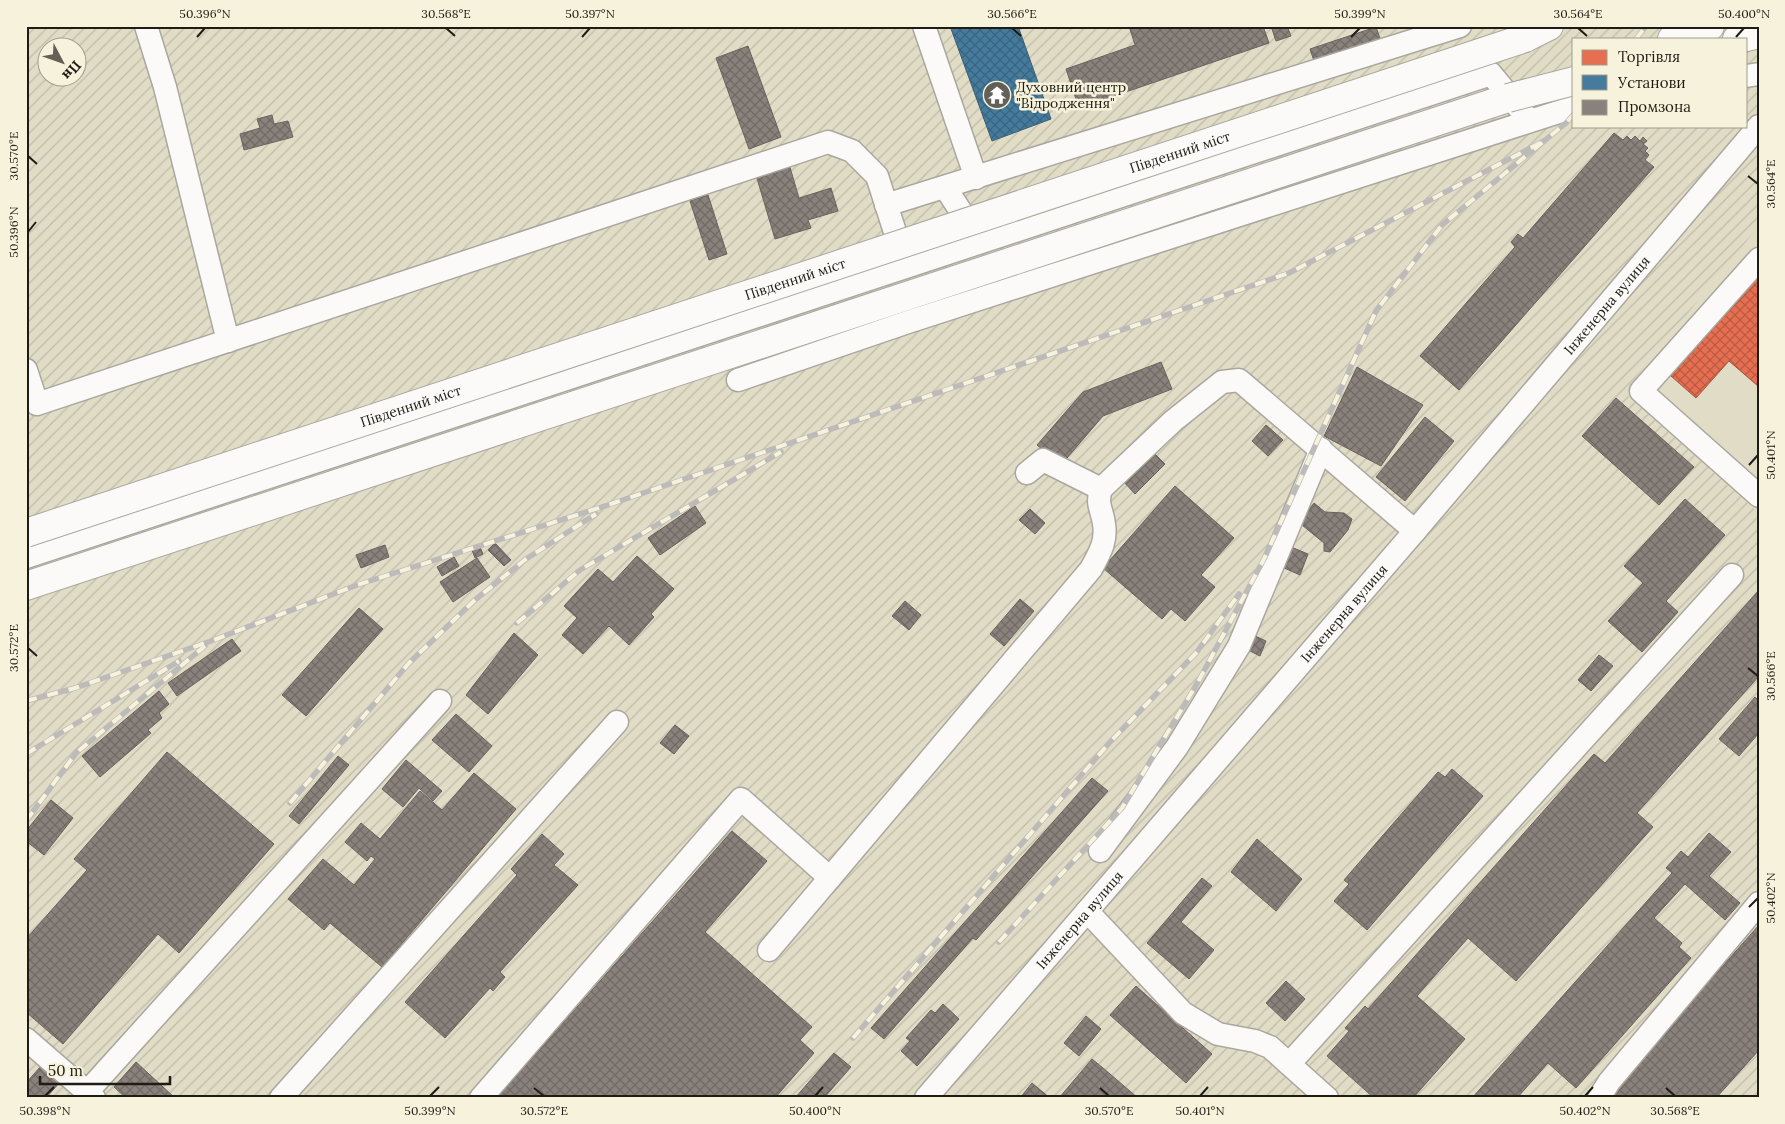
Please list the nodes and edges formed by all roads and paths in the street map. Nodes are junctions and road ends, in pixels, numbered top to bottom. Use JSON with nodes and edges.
{"nodes":[{"id":1,"x":146,"y":26,"type":"edge"},
{"id":2,"x":924,"y":26,"type":"edge"},
{"id":3,"x":1460,"y":26,"type":"edge"},
{"id":4,"x":1549,"y":26,"type":"edge"},
{"id":5,"x":1565,"y":26,"type":"edge"},
{"id":6,"x":1710,"y":26,"type":"edge"},
{"id":7,"x":1759,"y":34,"type":"edge"},
{"id":8,"x":1525,"y":38,"type":"junction"},
{"id":9,"x":1675,"y":38,"type":"edge"},
{"id":10,"x":1741,"y":38,"type":"edge"},
{"id":11,"x":1401,"y":45,"type":"junction"},
{"id":12,"x":1572,"y":82,"type":"edge"},
{"id":13,"x":1432,"y":93,"type":"junction"},
{"id":14,"x":1572,"y":108,"type":"edge"},
{"id":15,"x":1529,"y":120,"type":"junction"},
{"id":16,"x":1759,"y":126,"type":"edge"},
{"id":17,"x":976,"y":178,"type":"junction"},
{"id":18,"x":945,"y":187,"type":"junction"},
{"id":19,"x":886,"y":206,"type":"junction"},
{"id":20,"x":980,"y":242,"type":"junction"},
{"id":21,"x":1759,"y":259,"type":"edge"},
{"id":22,"x":906,"y":267,"type":"junction"},
{"id":23,"x":228,"y":341,"type":"junction"},
{"id":24,"x":26,"y":370,"type":"edge"},
{"id":25,"x":738,"y":380,"type":"dead end"},
{"id":26,"x":1321,"y":449,"type":"junction"},
{"id":27,"x":1027,"y":472,"type":"dead end"},
{"id":28,"x":1101,"y":489,"type":"junction"},
{"id":29,"x":1759,"y":496,"type":"edge"},
{"id":30,"x":1414,"y":531,"type":"junction"},
{"id":31,"x":26,"y":533,"type":"edge"},
{"id":32,"x":26,"y":557,"type":"edge"},
{"id":33,"x":1732,"y":575,"type":"dead end"},
{"id":34,"x":26,"y":586,"type":"edge"},
{"id":35,"x":440,"y":702,"type":"dead end"},
{"id":36,"x":617,"y":722,"type":"dead end"},
{"id":37,"x":1100,"y":851,"type":"dead end"},
{"id":38,"x":830,"y":878,"type":"junction"},
{"id":39,"x":1759,"y":903,"type":"edge"},
{"id":40,"x":1086,"y":912,"type":"junction"},
{"id":41,"x":769,"y":950,"type":"dead end"},
{"id":42,"x":26,"y":1039,"type":"edge"},
{"id":43,"x":1289,"y":1064,"type":"junction"},
{"id":44,"x":91,"y":1095,"type":"edge"},
{"id":45,"x":281,"y":1098,"type":"edge"},
{"id":46,"x":481,"y":1098,"type":"edge"},
{"id":47,"x":926,"y":1098,"type":"edge"},
{"id":48,"x":1327,"y":1098,"type":"edge"},
{"id":49,"x":1599,"y":1098,"type":"edge"}],
"edges":[{"from":1,"to":23,"type":"street"},
{"from":2,"to":17,"type":"street"},
{"from":3,"to":11,"type":"street"},
{"from":4,"to":8,"type":"main road"},
{"from":5,"to":8,"type":"main road","name":"Південний міст"},
{"from":6,"to":9,"type":"main road"},
{"from":7,"to":10,"type":"main road"},
{"from":8,"to":31,"type":"main road","name":"Південний міст","bridge":true},
{"from":11,"to":13,"type":"street"},
{"from":11,"to":17,"type":"street"},
{"from":12,"to":34,"type":"main road","bridge":true},
{"from":13,"to":15,"type":"street"},
{"from":13,"to":20,"type":"street"},
{"from":14,"to":15,"type":"street"},
{"from":15,"to":25,"type":"street"},
{"from":16,"to":30,"type":"street","name":"Інженерна вулиця"},
{"from":17,"to":18,"type":"street"},
{"from":18,"to":19,"type":"street"},
{"from":18,"to":20,"type":"street"},
{"from":19,"to":22,"type":"street"},
{"from":19,"to":23,"type":"street"},
{"from":20,"to":22,"type":"street"},
{"from":21,"to":29,"type":"street"},
{"from":22,"to":32,"type":"street"},
{"from":23,"to":24,"type":"street"},
{"from":26,"to":28,"type":"street"},
{"from":26,"to":30,"type":"street"},
{"from":26,"to":37,"type":"street"},
{"from":27,"to":28,"type":"street"},
{"from":28,"to":38,"type":"street"},
{"from":30,"to":40,"type":"street","name":"Інженерна вулиця"},
{"from":33,"to":43,"type":"street"},
{"from":35,"to":44,"type":"street"},
{"from":36,"to":45,"type":"street"},
{"from":38,"to":41,"type":"street"},
{"from":38,"to":46,"type":"street"},
{"from":39,"to":49,"type":"street"},
{"from":40,"to":43,"type":"street"},
{"from":40,"to":47,"type":"street","name":"Інженерна вулиця"},
{"from":42,"to":44,"type":"street"},
{"from":43,"to":48,"type":"street"}]}
